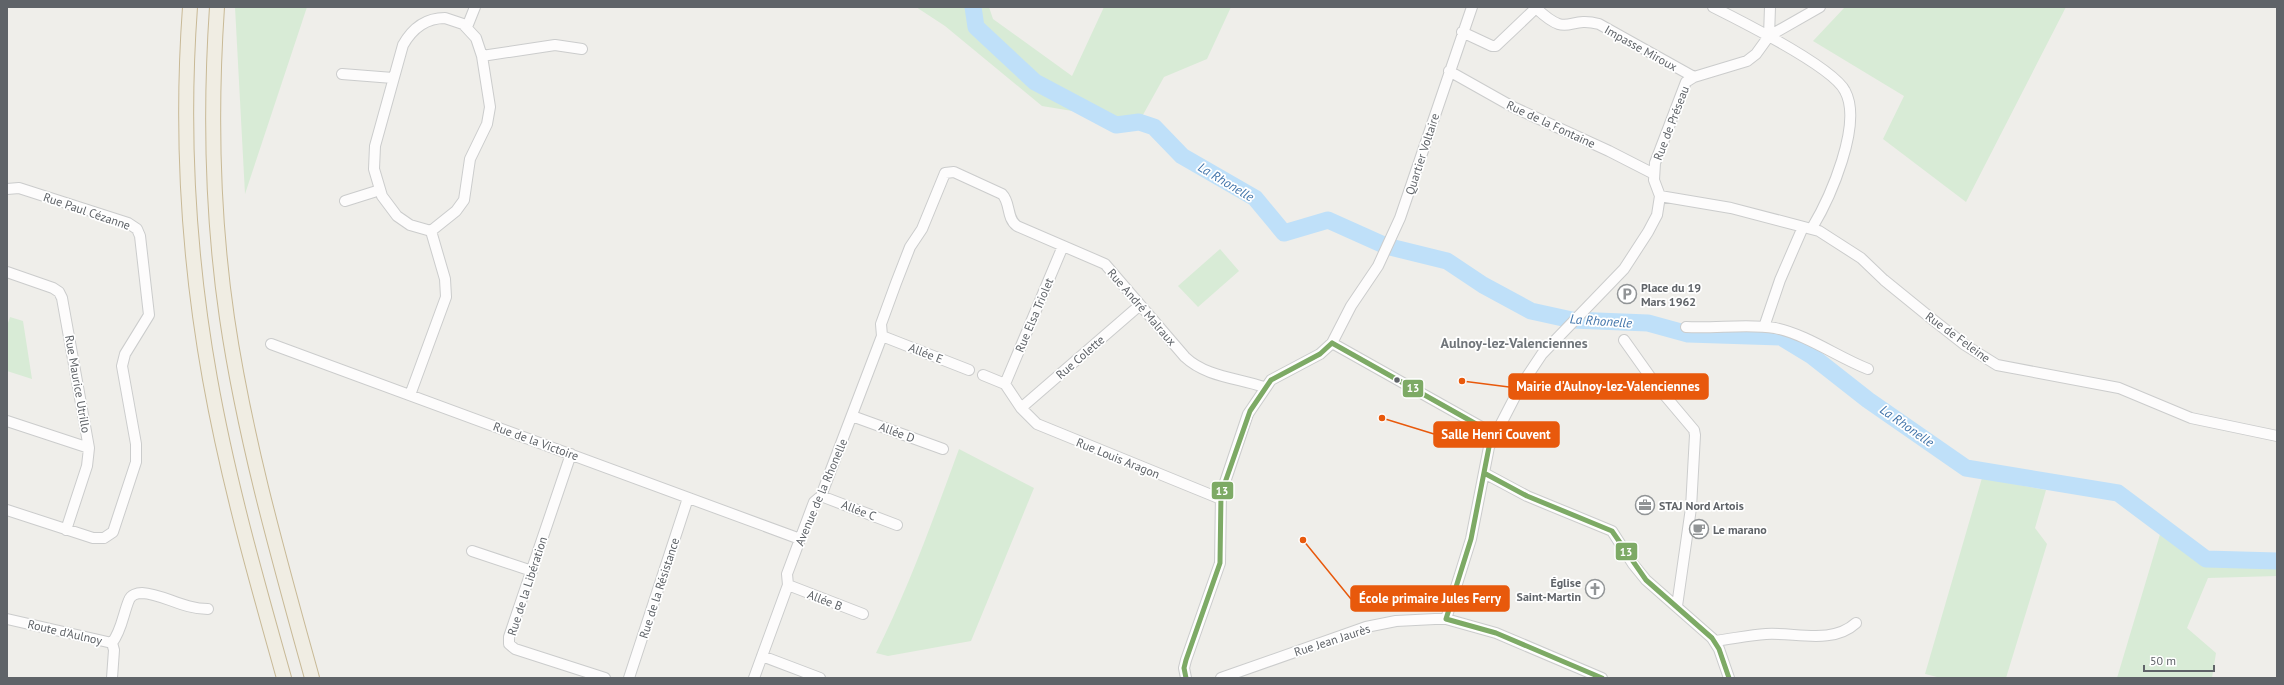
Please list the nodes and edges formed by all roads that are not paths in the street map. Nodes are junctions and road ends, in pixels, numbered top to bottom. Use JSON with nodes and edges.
{"nodes":[{"id":1,"x":190,"y":7,"type":"edge"},
{"id":2,"x":217,"y":7,"type":"edge"},
{"id":3,"x":475,"y":7,"type":"edge"},
{"id":4,"x":1472,"y":7,"type":"edge"},
{"id":5,"x":1536,"y":7,"type":"edge"},
{"id":6,"x":1714,"y":7,"type":"edge"},
{"id":7,"x":1770,"y":7,"type":"edge"},
{"id":8,"x":1820,"y":7,"type":"edge"},
{"id":9,"x":467,"y":27,"type":"junction"},
{"id":10,"x":1462,"y":32,"type":"junction"},
{"id":11,"x":1769,"y":36,"type":"junction"},
{"id":12,"x":582,"y":49,"type":"dead end"},
{"id":13,"x":482,"y":56,"type":"junction"},
{"id":14,"x":1449,"y":72,"type":"junction"},
{"id":15,"x":342,"y":74,"type":"dead end"},
{"id":16,"x":1694,"y":77,"type":"junction"},
{"id":17,"x":393,"y":78,"type":"junction"},
{"id":18,"x":1654,"y":174,"type":"junction"},
{"id":19,"x":7,"y":189,"type":"edge"},
{"id":20,"x":380,"y":190,"type":"junction"},
{"id":21,"x":1660,"y":196,"type":"junction"},
{"id":22,"x":345,"y":201,"type":"dead end"},
{"id":23,"x":1017,"y":226,"type":"joint"},
{"id":24,"x":1807,"y":228,"type":"junction"},
{"id":25,"x":431,"y":231,"type":"junction"},
{"id":26,"x":1063,"y":246,"type":"junction"},
{"id":27,"x":7,"y":272,"type":"edge"},
{"id":28,"x":1140,"y":305,"type":"junction"},
{"id":29,"x":1686,"y":327,"type":"dead end"},
{"id":30,"x":1764,"y":327,"type":"junction"},
{"id":31,"x":882,"y":336,"type":"junction"},
{"id":32,"x":1624,"y":340,"type":"dead end"},
{"id":33,"x":1332,"y":343,"type":"junction"},
{"id":34,"x":271,"y":344,"type":"dead end"},
{"id":35,"x":1868,"y":369,"type":"dead end"},
{"id":36,"x":969,"y":370,"type":"dead end"},
{"id":37,"x":983,"y":375,"type":"dead end"},
{"id":38,"x":1005,"y":384,"type":"junction"},
{"id":39,"x":1264,"y":387,"type":"junction"},
{"id":40,"x":410,"y":395,"type":"junction"},
{"id":41,"x":1021,"y":408,"type":"junction"},
{"id":42,"x":852,"y":416,"type":"junction"},
{"id":43,"x":7,"y":421,"type":"edge"},
{"id":44,"x":1494,"y":434,"type":"junction"},
{"id":45,"x":2277,"y":436,"type":"edge"},
{"id":46,"x":89,"y":448,"type":"junction"},
{"id":47,"x":943,"y":449,"type":"dead end"},
{"id":48,"x":571,"y":454,"type":"junction"},
{"id":49,"x":1484,"y":473,"type":"junction"},
{"id":50,"x":822,"y":496,"type":"junction"},
{"id":51,"x":688,"y":498,"type":"junction"},
{"id":52,"x":1221,"y":499,"type":"junction"},
{"id":53,"x":7,"y":510,"type":"edge"},
{"id":54,"x":897,"y":525,"type":"dead end"},
{"id":55,"x":66,"y":530,"type":"junction"},
{"id":56,"x":800,"y":539,"type":"junction"},
{"id":57,"x":472,"y":551,"type":"dead end"},
{"id":58,"x":532,"y":571,"type":"junction"},
{"id":59,"x":788,"y":586,"type":"junction"},
{"id":60,"x":1677,"y":606,"type":"junction"},
{"id":61,"x":208,"y":609,"type":"dead end"},
{"id":62,"x":863,"y":614,"type":"dead end"},
{"id":63,"x":7,"y":619,"type":"edge"},
{"id":64,"x":1446,"y":619,"type":"junction"},
{"id":65,"x":1856,"y":622,"type":"dead end"},
{"id":66,"x":1714,"y":641,"type":"junction"},
{"id":67,"x":112,"y":643,"type":"junction"},
{"id":68,"x":762,"y":656,"type":"junction"},
{"id":69,"x":112,"y":678,"type":"edge"},
{"id":70,"x":284,"y":678,"type":"edge"},
{"id":71,"x":312,"y":678,"type":"edge"},
{"id":72,"x":605,"y":678,"type":"edge"},
{"id":73,"x":629,"y":678,"type":"edge"},
{"id":74,"x":754,"y":678,"type":"edge"},
{"id":75,"x":820,"y":678,"type":"edge"},
{"id":76,"x":1186,"y":678,"type":"edge"},
{"id":77,"x":1221,"y":678,"type":"edge"},
{"id":78,"x":1602,"y":678,"type":"edge"},
{"id":79,"x":1729,"y":678,"type":"edge"}],
"edges":[{"from":1,"to":70,"type":"highway"},
{"from":2,"to":71,"type":"highway"},
{"from":3,"to":9,"type":"street"},
{"from":4,"to":10,"type":"street","name":"Quartier Voltaire"},
{"from":5,"to":10,"type":"street"},
{"from":5,"to":16,"type":"street","name":"Impasse Miroux"},
{"from":6,"to":11,"type":"street"},
{"from":7,"to":11,"type":"street"},
{"from":8,"to":11,"type":"street","name":"Rue de Préseau"},
{"from":9,"to":13,"type":"street"},
{"from":9,"to":17,"type":"street"},
{"from":10,"to":14,"type":"street","name":"Quartier Voltaire"},
{"from":11,"to":16,"type":"street","name":"Rue de Préseau"},
{"from":11,"to":24,"type":"street"},
{"from":12,"to":13,"type":"street"},
{"from":13,"to":25,"type":"street"},
{"from":14,"to":18,"type":"street","name":"Rue de la Fontaine"},
{"from":14,"to":33,"type":"street","name":"Quartier Voltaire"},
{"from":15,"to":17,"type":"street"},
{"from":16,"to":18,"type":"street","name":"Rue de Préseau"},
{"from":17,"to":20,"type":"street"},
{"from":18,"to":21,"type":"street","name":"Rue de Préseau"},
{"from":19,"to":55,"type":"street","name":"Rue Paul Cézanne"},
{"from":20,"to":22,"type":"street"},
{"from":20,"to":25,"type":"street"},
{"from":21,"to":24,"type":"street","name":"Rue de Feleine"},
{"from":21,"to":44,"type":"street","name":"Rue de Préseau"},
{"from":23,"to":26,"type":"street","name":"Rue André Malraux"},
{"from":23,"to":31,"type":"street","name":"Avenue de la Rhonelle"},
{"from":24,"to":30,"type":"street"},
{"from":24,"to":45,"type":"street","name":"Rue de Feleine"},
{"from":25,"to":40,"type":"street"},
{"from":26,"to":28,"type":"street","name":"Rue André Malraux"},
{"from":26,"to":38,"type":"street","name":"Rue Elsa Triolet"},
{"from":27,"to":46,"type":"street","name":"Rue Maurice Utrillo"},
{"from":28,"to":39,"type":"street","name":"Rue André Malraux"},
{"from":28,"to":41,"type":"street","name":"Rue Colette"},
{"from":29,"to":30,"type":"street"},
{"from":30,"to":35,"type":"street"},
{"from":31,"to":36,"type":"street","name":"Allée E"},
{"from":31,"to":42,"type":"street","name":"Avenue de la Rhonelle"},
{"from":32,"to":60,"type":"street"},
{"from":33,"to":39,"type":"street"},
{"from":33,"to":44,"type":"street"},
{"from":34,"to":40,"type":"street","name":"Rue de la Victoire"},
{"from":37,"to":38,"type":"street"},
{"from":38,"to":41,"type":"street"},
{"from":39,"to":52,"type":"street"},
{"from":40,"to":48,"type":"street","name":"Rue de la Victoire"},
{"from":41,"to":52,"type":"street","name":"Rue Louis Aragon"},
{"from":42,"to":47,"type":"street","name":"Allée D"},
{"from":42,"to":50,"type":"street","name":"Avenue de la Rhonelle"},
{"from":43,"to":46,"type":"street"},
{"from":44,"to":49,"type":"street","name":"Rue de Préseau"},
{"from":46,"to":55,"type":"street","name":"Rue Maurice Utrillo"},
{"from":48,"to":51,"type":"street","name":"Rue de la Victoire"},
{"from":48,"to":58,"type":"street","name":"Rue de la Libération"},
{"from":49,"to":60,"type":"street"},
{"from":49,"to":64,"type":"street","name":"Rue de Préseau"},
{"from":50,"to":54,"type":"street","name":"Allée C"},
{"from":50,"to":56,"type":"street","name":"Avenue de la Rhonelle"},
{"from":51,"to":56,"type":"street","name":"Rue de la Victoire"},
{"from":51,"to":73,"type":"street","name":"Rue de la Résistance"},
{"from":52,"to":76,"type":"street"},
{"from":53,"to":55,"type":"street","name":"Rue Paul Cézanne"},
{"from":56,"to":59,"type":"street","name":"Avenue de la Rhonelle"},
{"from":57,"to":58,"type":"street"},
{"from":58,"to":72,"type":"street","name":"Rue de la Libération"},
{"from":59,"to":62,"type":"street","name":"Allée B"},
{"from":59,"to":68,"type":"street","name":"Avenue de la Rhonelle"},
{"from":60,"to":66,"type":"street"},
{"from":61,"to":67,"type":"street"},
{"from":63,"to":67,"type":"street","name":"Route d'Aulnoy"},
{"from":64,"to":77,"type":"street","name":"Rue Jean Jaurès"},
{"from":64,"to":78,"type":"street","name":"Rue Jean Jaurès"},
{"from":65,"to":66,"type":"street"},
{"from":66,"to":79,"type":"street"},
{"from":67,"to":69,"type":"street","name":"Route d'Aulnoy"},
{"from":68,"to":74,"type":"street","name":"Avenue de la Rhonelle"},
{"from":68,"to":75,"type":"street"}]}
